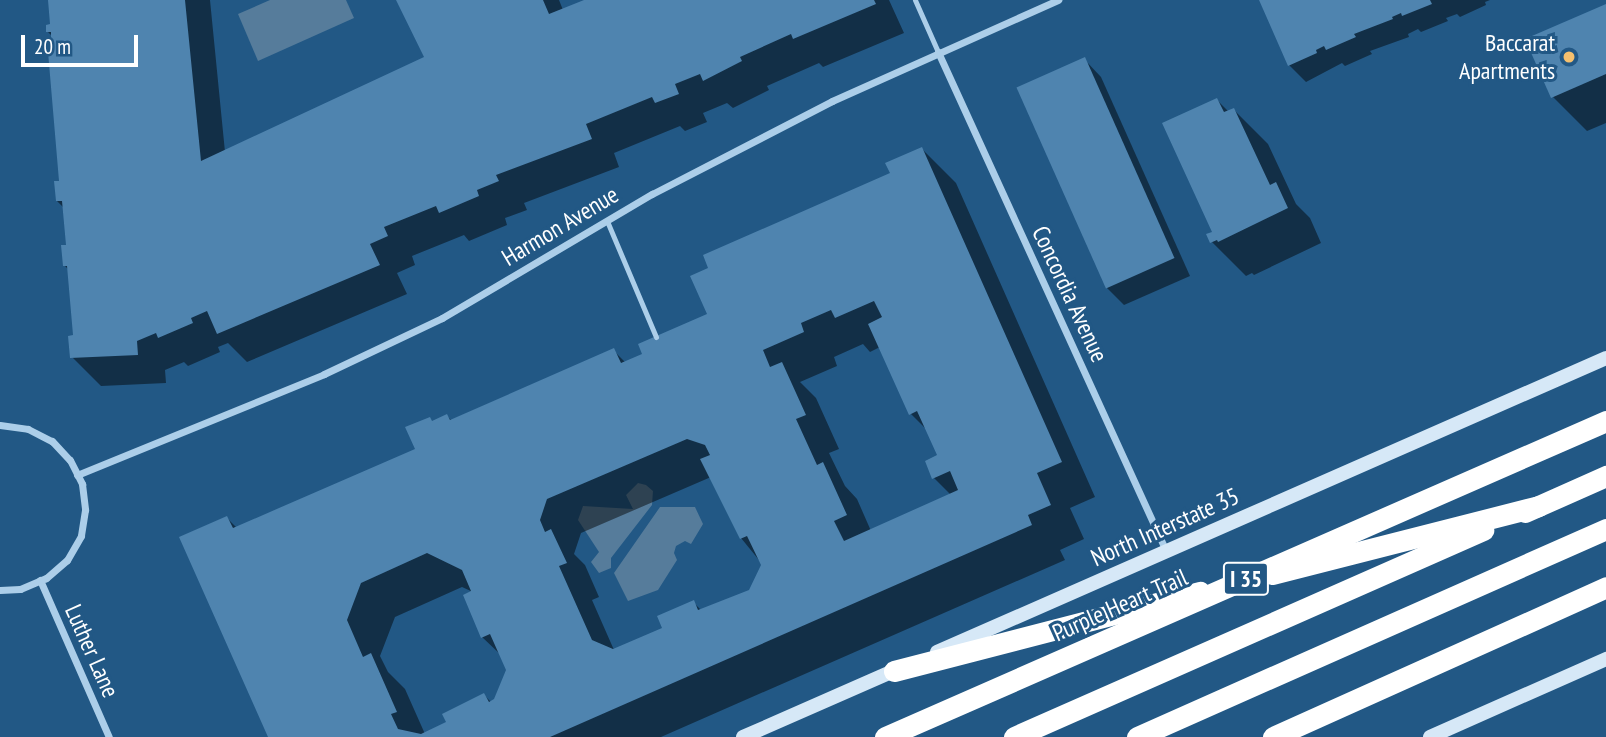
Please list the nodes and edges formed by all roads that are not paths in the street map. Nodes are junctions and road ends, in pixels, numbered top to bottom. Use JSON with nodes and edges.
{"nodes":[{"id":1,"x":915,"y":0,"type":"edge"},
{"id":2,"x":1058,"y":0,"type":"edge"},
{"id":3,"x":938,"y":52,"type":"junction"},
{"id":4,"x":607,"y":221,"type":"junction"},
{"id":5,"x":656,"y":337,"type":"dead end"},
{"id":6,"x":1606,"y":358,"type":"edge"},
{"id":7,"x":1606,"y":421,"type":"edge"},
{"id":8,"x":0,"y":425,"type":"edge"},
{"id":9,"x":77,"y":475,"type":"junction"},
{"id":10,"x":1606,"y":476,"type":"edge"},
{"id":11,"x":1538,"y":506,"type":"junction"},
{"id":12,"x":1606,"y":528,"type":"edge"},
{"id":13,"x":1166,"y":551,"type":"junction"},
{"id":14,"x":40,"y":580,"type":"junction"},
{"id":15,"x":1606,"y":587,"type":"edge"},
{"id":16,"x":0,"y":590,"type":"edge"},
{"id":17,"x":1606,"y":659,"type":"edge"},
{"id":18,"x":894,"y":671,"type":"junction"},
{"id":19,"x":109,"y":737,"type":"edge"},
{"id":20,"x":743,"y":737,"type":"edge"},
{"id":21,"x":885,"y":737,"type":"edge"},
{"id":22,"x":1014,"y":737,"type":"edge"},
{"id":23,"x":1137,"y":737,"type":"edge"},
{"id":24,"x":1273,"y":737,"type":"edge"},
{"id":25,"x":1430,"y":737,"type":"edge"}],
"edges":[{"from":1,"to":3,"type":"lane"},
{"from":2,"to":3,"type":"street","name":"Harmon Avenue"},
{"from":3,"to":4,"type":"street","name":"Harmon Avenue"},
{"from":3,"to":13,"type":"street","name":"Concordia Avenue"},
{"from":4,"to":5,"type":"lane"},
{"from":4,"to":9,"type":"street","name":"Harmon Avenue"},
{"from":6,"to":13,"type":"main road","name":"North Interstate 35"},
{"from":7,"to":21,"type":"highway","name":"Purple Heart Trail","number":"I 35","bridge":true},
{"from":8,"to":9,"type":"street"},
{"from":9,"to":14,"type":"street"},
{"from":10,"to":11,"type":"highway","number":"I 35"},
{"from":11,"to":18,"type":"highway"},
{"from":11,"to":22,"type":"highway","number":"I 35"},
{"from":12,"to":23,"type":"highway"},
{"from":13,"to":18,"type":"main road","name":"North Interstate 35"},
{"from":14,"to":16,"type":"street"},
{"from":14,"to":19,"type":"street","name":"Luther Lane"},
{"from":15,"to":24,"type":"highway"},
{"from":17,"to":25,"type":"main road"},
{"from":18,"to":20,"type":"main road","name":"North Interstate 35"}]}
